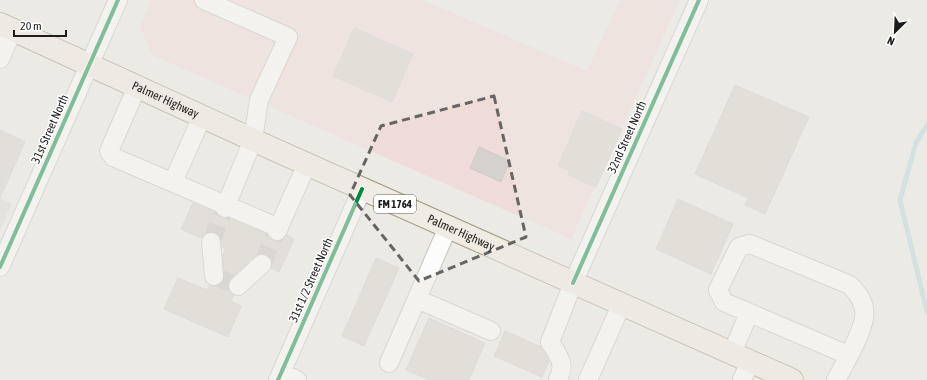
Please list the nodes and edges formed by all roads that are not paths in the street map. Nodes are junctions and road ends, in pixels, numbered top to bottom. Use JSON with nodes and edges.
{"nodes":[{"id":1,"x":118,"y":0,"type":"edge"},
{"id":2,"x":204,"y":0,"type":"edge"},
{"id":3,"x":699,"y":0,"type":"edge"},
{"id":4,"x":6,"y":27,"type":"edge"},
{"id":5,"x":0,"y":59,"type":"edge"},
{"id":6,"x":90,"y":65,"type":"junction"},
{"id":7,"x":137,"y":87,"type":"junction"},
{"id":8,"x":202,"y":117,"type":"junction"},
{"id":9,"x":253,"y":140,"type":"junction"},
{"id":10,"x":307,"y":164,"type":"junction"},
{"id":11,"x":173,"y":182,"type":"junction"},
{"id":12,"x":362,"y":189,"type":"junction"},
{"id":13,"x":226,"y":206,"type":"junction"},
{"id":14,"x":448,"y":227,"type":"junction"},
{"id":15,"x":211,"y":242,"type":"tunnel mouth"},
{"id":16,"x":262,"y":264,"type":"tunnel mouth"},
{"id":17,"x":0,"y":267,"type":"edge"},
{"id":18,"x":214,"y":276,"type":"dead end"},
{"id":19,"x":573,"y":283,"type":"junction"},
{"id":20,"x":238,"y":286,"type":"dead end"},
{"id":21,"x":417,"y":299,"type":"junction"},
{"id":22,"x":622,"y":303,"type":"junction"},
{"id":23,"x":749,"y":313,"type":"junction"},
{"id":24,"x":490,"y":331,"type":"dead end"},
{"id":25,"x":848,"y":355,"type":"junction"},
{"id":26,"x":389,"y":362,"type":"dead end"},
{"id":27,"x":741,"y":365,"type":"edge"},
{"id":28,"x":285,"y":378,"type":"edge"},
{"id":29,"x":558,"y":380,"type":"edge"},
{"id":30,"x":588,"y":380,"type":"edge"},
{"id":31,"x":792,"y":380,"type":"edge"},
{"id":32,"x":836,"y":380,"type":"edge"}],
"edges":[{"from":1,"to":6,"type":"street","name":"31st Street North"},
{"from":2,"to":9,"type":"street"},
{"from":3,"to":19,"type":"street","name":"32nd Street North"},
{"from":4,"to":5,"type":"street"},
{"from":4,"to":6,"type":"main road","name":"Palmer Highway","number":"FM 1764"},
{"from":6,"to":7,"type":"main road","name":"Palmer Highway","number":"FM 1764"},
{"from":6,"to":17,"type":"street","name":"31st Street North"},
{"from":7,"to":8,"type":"main road","name":"Palmer Highway","number":"FM 1764"},
{"from":7,"to":11,"type":"street"},
{"from":8,"to":9,"type":"main road","name":"Palmer Highway","number":"FM 1764"},
{"from":8,"to":11,"type":"street"},
{"from":9,"to":10,"type":"main road","name":"Palmer Highway","number":"FM 1764"},
{"from":9,"to":13,"type":"street"},
{"from":10,"to":12,"type":"main road","name":"Palmer Highway","number":"FM 1764"},
{"from":10,"to":13,"type":"street"},
{"from":11,"to":13,"type":"street"},
{"from":12,"to":14,"type":"main road","name":"Palmer Highway","number":"FM 1764"},
{"from":12,"to":28,"type":"street","name":"31st 1/2 Street North"},
{"from":14,"to":19,"type":"main road","name":"Palmer Highway","number":"FM 1764"},
{"from":14,"to":21,"type":"street"},
{"from":15,"to":18,"type":"street"},
{"from":16,"to":20,"type":"street"},
{"from":19,"to":22,"type":"main road","name":"Palmer Highway","number":"FM 1764"},
{"from":19,"to":29,"type":"street","name":"32nd Street North"},
{"from":21,"to":24,"type":"street"},
{"from":21,"to":26,"type":"street"},
{"from":22,"to":27,"type":"main road","name":"Palmer Highway","number":"FM 1764"},
{"from":22,"to":30,"type":"street"},
{"from":23,"to":25,"type":"street"},
{"from":23,"to":25,"type":"street"},
{"from":23,"to":27,"type":"street"},
{"from":25,"to":32,"type":"street"},
{"from":27,"to":31,"type":"main road","name":"Palmer Highway","number":"FM 1764"}]}
